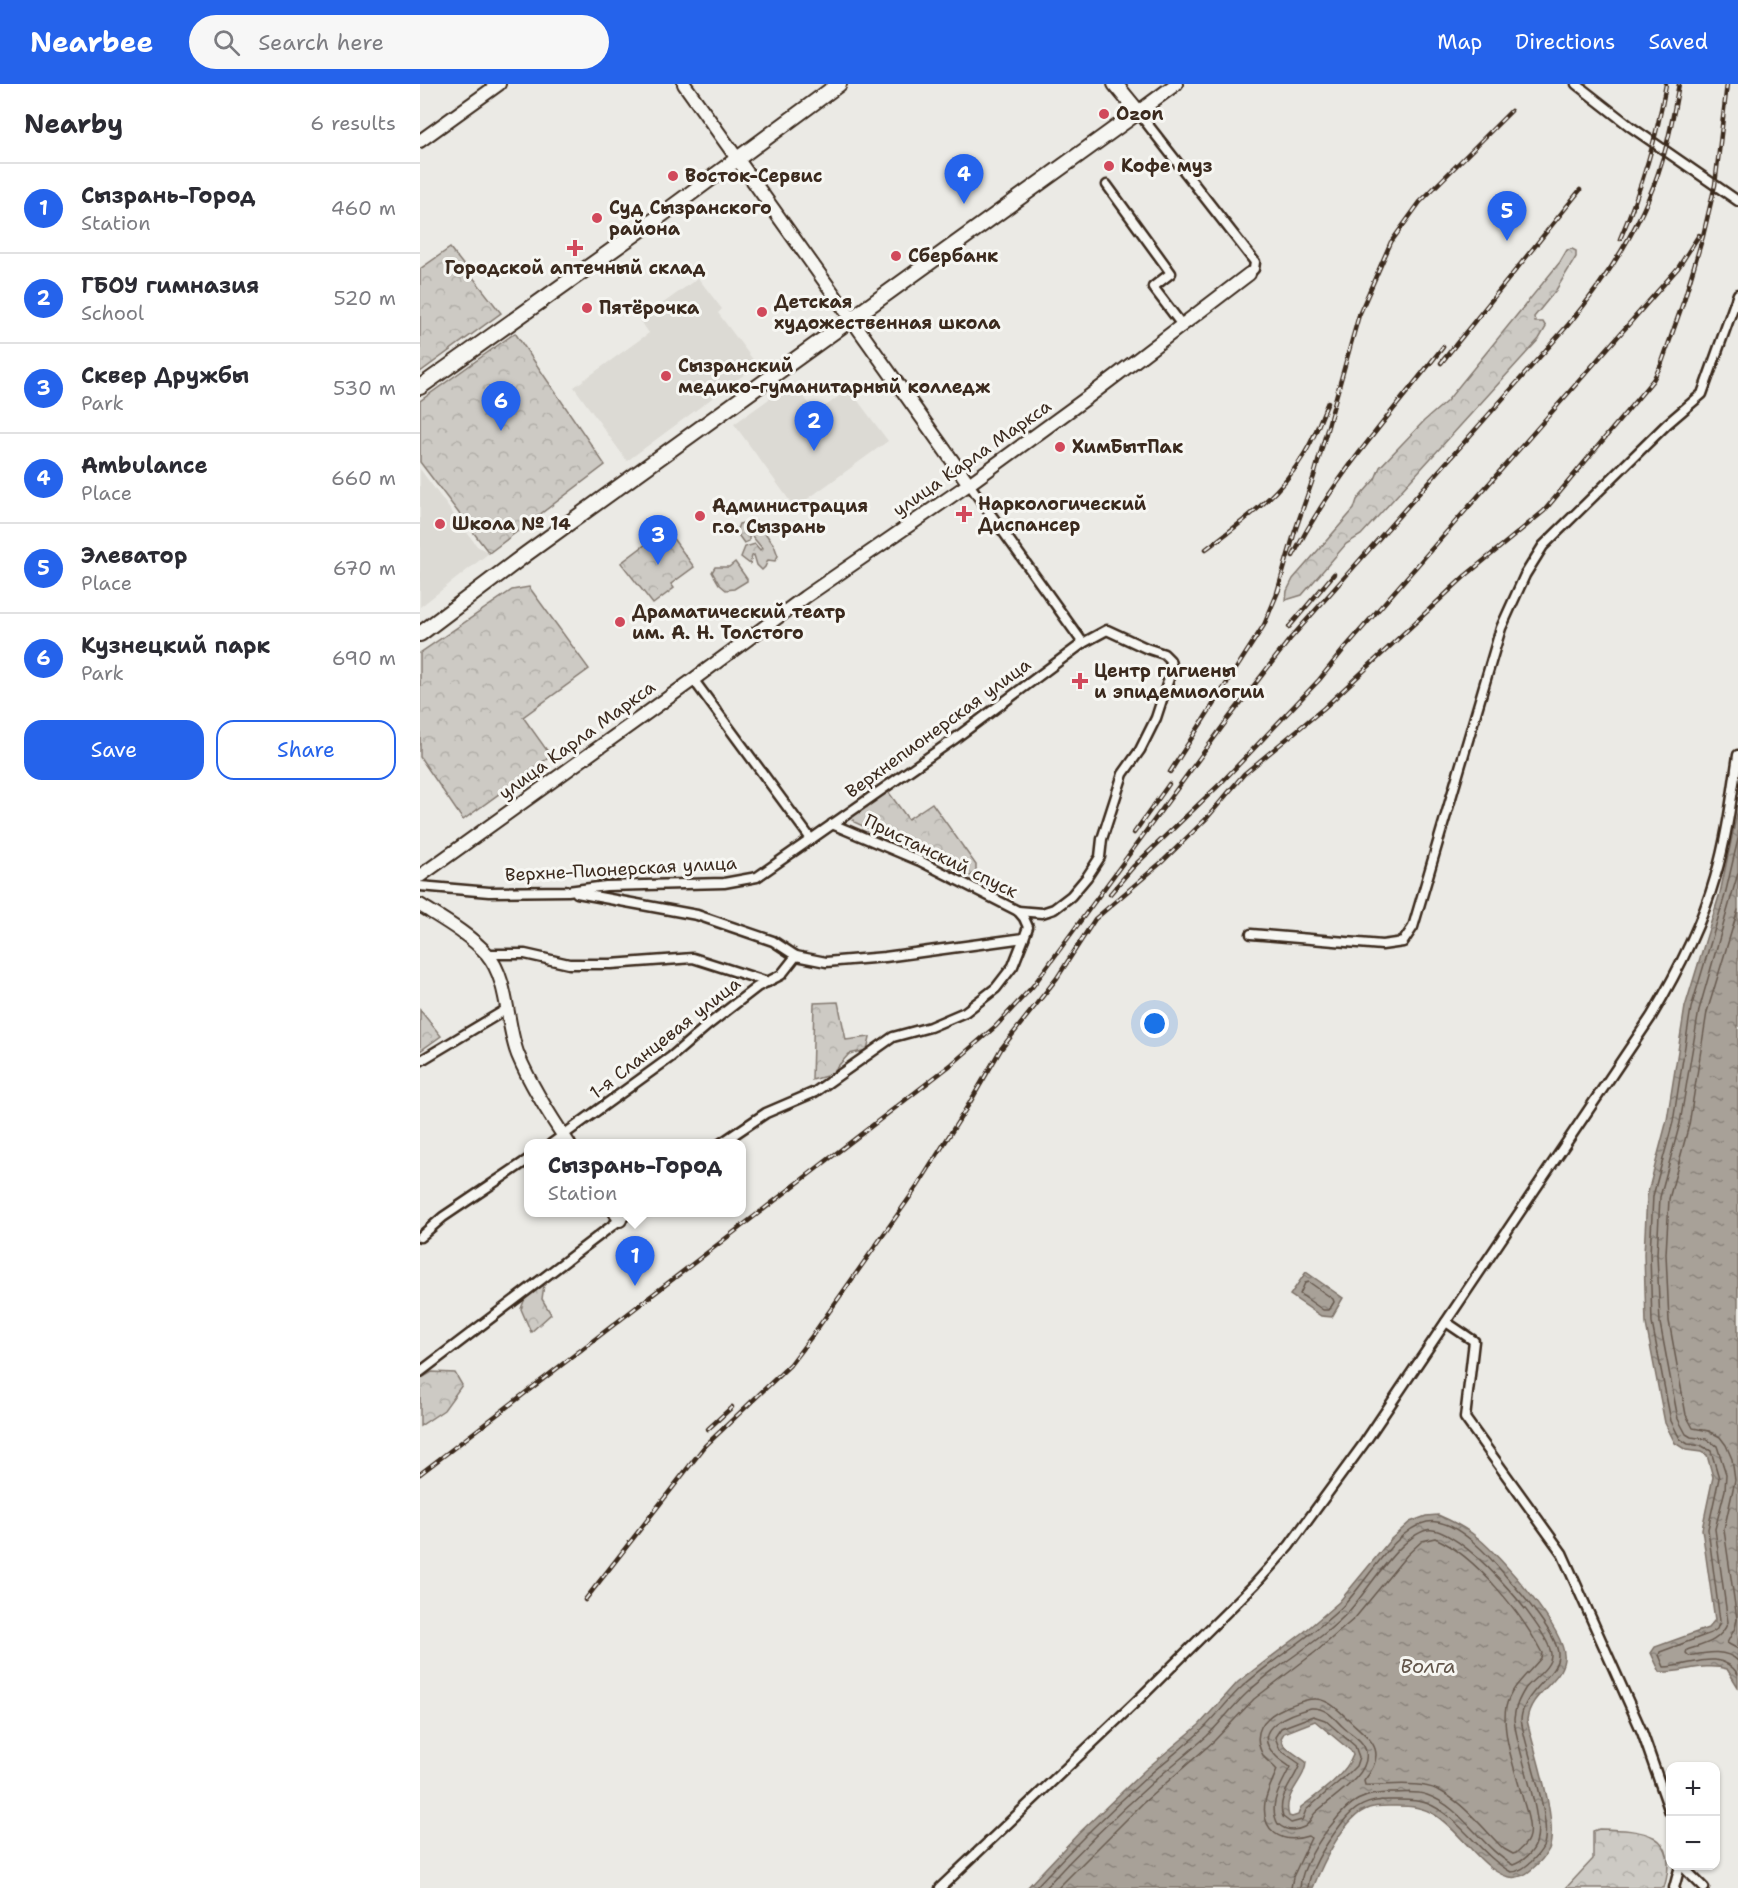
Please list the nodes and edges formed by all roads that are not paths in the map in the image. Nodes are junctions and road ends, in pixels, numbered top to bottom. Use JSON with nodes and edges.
{"nodes":[{"id":1,"x":500,"y":84,"type":"edge"},
{"id":2,"x":684,"y":84,"type":"edge"},
{"id":3,"x":839,"y":84,"type":"edge"},
{"id":4,"x":1115,"y":84,"type":"edge"},
{"id":5,"x":1176,"y":84,"type":"edge"},
{"id":6,"x":1576,"y":84,"type":"edge"},
{"id":7,"x":1138,"y":112,"type":"junction"},
{"id":8,"x":420,"y":141,"type":"edge"},
{"id":9,"x":737,"y":159,"type":"junction"},
{"id":10,"x":1107,"y":185,"type":"dead end"},
{"id":11,"x":1738,"y":201,"type":"edge"},
{"id":12,"x":1249,"y":274,"type":"joint"},
{"id":13,"x":1738,"y":294,"type":"edge"},
{"id":14,"x":852,"y":319,"type":"junction"},
{"id":15,"x":1182,"y":325,"type":"junction"},
{"id":16,"x":420,"y":387,"type":"edge"},
{"id":17,"x":969,"y":484,"type":"junction"},
{"id":18,"x":420,"y":634,"type":"edge"},
{"id":19,"x":1083,"y":643,"type":"junction"},
{"id":20,"x":693,"y":680,"type":"junction"},
{"id":21,"x":1738,"y":755,"type":"edge"},
{"id":22,"x":832,"y":824,"type":"junction"},
{"id":23,"x":812,"y":839,"type":"junction"},
{"id":24,"x":420,"y":876,"type":"edge"},
{"id":25,"x":420,"y":886,"type":"edge"},
{"id":26,"x":568,"y":891,"type":"junction"},
{"id":27,"x":420,"y":905,"type":"edge"},
{"id":28,"x":1018,"y":911,"type":"junction"},
{"id":29,"x":1251,"y":934,"type":"dead end"},
{"id":30,"x":1024,"y":938,"type":"junction"},
{"id":31,"x":487,"y":954,"type":"junction"},
{"id":32,"x":796,"y":956,"type":"junction"},
{"id":33,"x":768,"y":982,"type":"junction"},
{"id":34,"x":507,"y":1009,"type":"junction"},
{"id":35,"x":420,"y":1062,"type":"edge"},
{"id":36,"x":566,"y":1139,"type":"edge"},
{"id":37,"x":726,"y":1139,"type":"edge"},
{"id":38,"x":524,"y":1162,"type":"edge"},
{"id":39,"x":618,"y":1217,"type":"edge"},
{"id":40,"x":420,"y":1237,"type":"edge"},
{"id":41,"x":1446,"y":1322,"type":"junction"},
{"id":42,"x":420,"y":1372,"type":"edge"},
{"id":43,"x":1666,"y":1798,"type":"edge"},
{"id":44,"x":1680,"y":1870,"type":"edge"},
{"id":45,"x":1685,"y":1870,"type":"edge"},
{"id":46,"x":940,"y":1888,"type":"edge"},
{"id":47,"x":1674,"y":1888,"type":"edge"},
{"id":48,"x":1704,"y":1888,"type":"edge"}],
"edges":[{"from":1,"to":8,"type":"street"},
{"from":2,"to":9,"type":"street"},
{"from":3,"to":9,"type":"main road"},
{"from":4,"to":7,"type":"main road"},
{"from":5,"to":7,"type":"street"},
{"from":6,"to":11,"type":"street"},
{"from":7,"to":12,"type":"street"},
{"from":7,"to":14,"type":"main road"},
{"from":9,"to":14,"type":"street"},
{"from":9,"to":16,"type":"main road"},
{"from":10,"to":15,"type":"street"},
{"from":12,"to":15,"type":"street","name":"улица Карла Маркса"},
{"from":13,"to":29,"type":"street"},
{"from":14,"to":17,"type":"street"},
{"from":14,"to":18,"type":"main road"},
{"from":15,"to":17,"type":"street","name":"улица Карла Маркса"},
{"from":17,"to":19,"type":"street"},
{"from":17,"to":20,"type":"street","name":"улица Карла Маркса"},
{"from":19,"to":22,"type":"street","name":"Верхнепионерская улица"},
{"from":19,"to":28,"type":"street","name":"Верхнепионерская улица"},
{"from":20,"to":23,"type":"street"},
{"from":20,"to":24,"type":"street","name":"улица Карла Маркса"},
{"from":21,"to":41,"type":"street"},
{"from":22,"to":23,"type":"street","name":"Верхнепионерская улица"},
{"from":22,"to":28,"type":"street","name":"Пристанский спуск"},
{"from":23,"to":26,"type":"street","name":"Верхне-Пионерская улица"},
{"from":25,"to":26,"type":"street","name":"Верхне-Пионерская улица"},
{"from":26,"to":32,"type":"street"},
{"from":27,"to":31,"type":"street"},
{"from":28,"to":30,"type":"street","name":"Пристанский спуск"},
{"from":30,"to":32,"type":"street"},
{"from":30,"to":37,"type":"street"},
{"from":31,"to":33,"type":"street"},
{"from":31,"to":34,"type":"street"},
{"from":32,"to":33,"type":"street","name":"1-я Сланцевая улица"},
{"from":33,"to":36,"type":"street","name":"1-я Сланцевая улица"},
{"from":34,"to":35,"type":"street"},
{"from":34,"to":36,"type":"street"},
{"from":38,"to":40,"type":"street"},
{"from":39,"to":42,"type":"street"},
{"from":41,"to":43,"type":"street"},
{"from":41,"to":46,"type":"street"},
{"from":44,"to":47,"type":"street"},
{"from":45,"to":48,"type":"street"}]}
